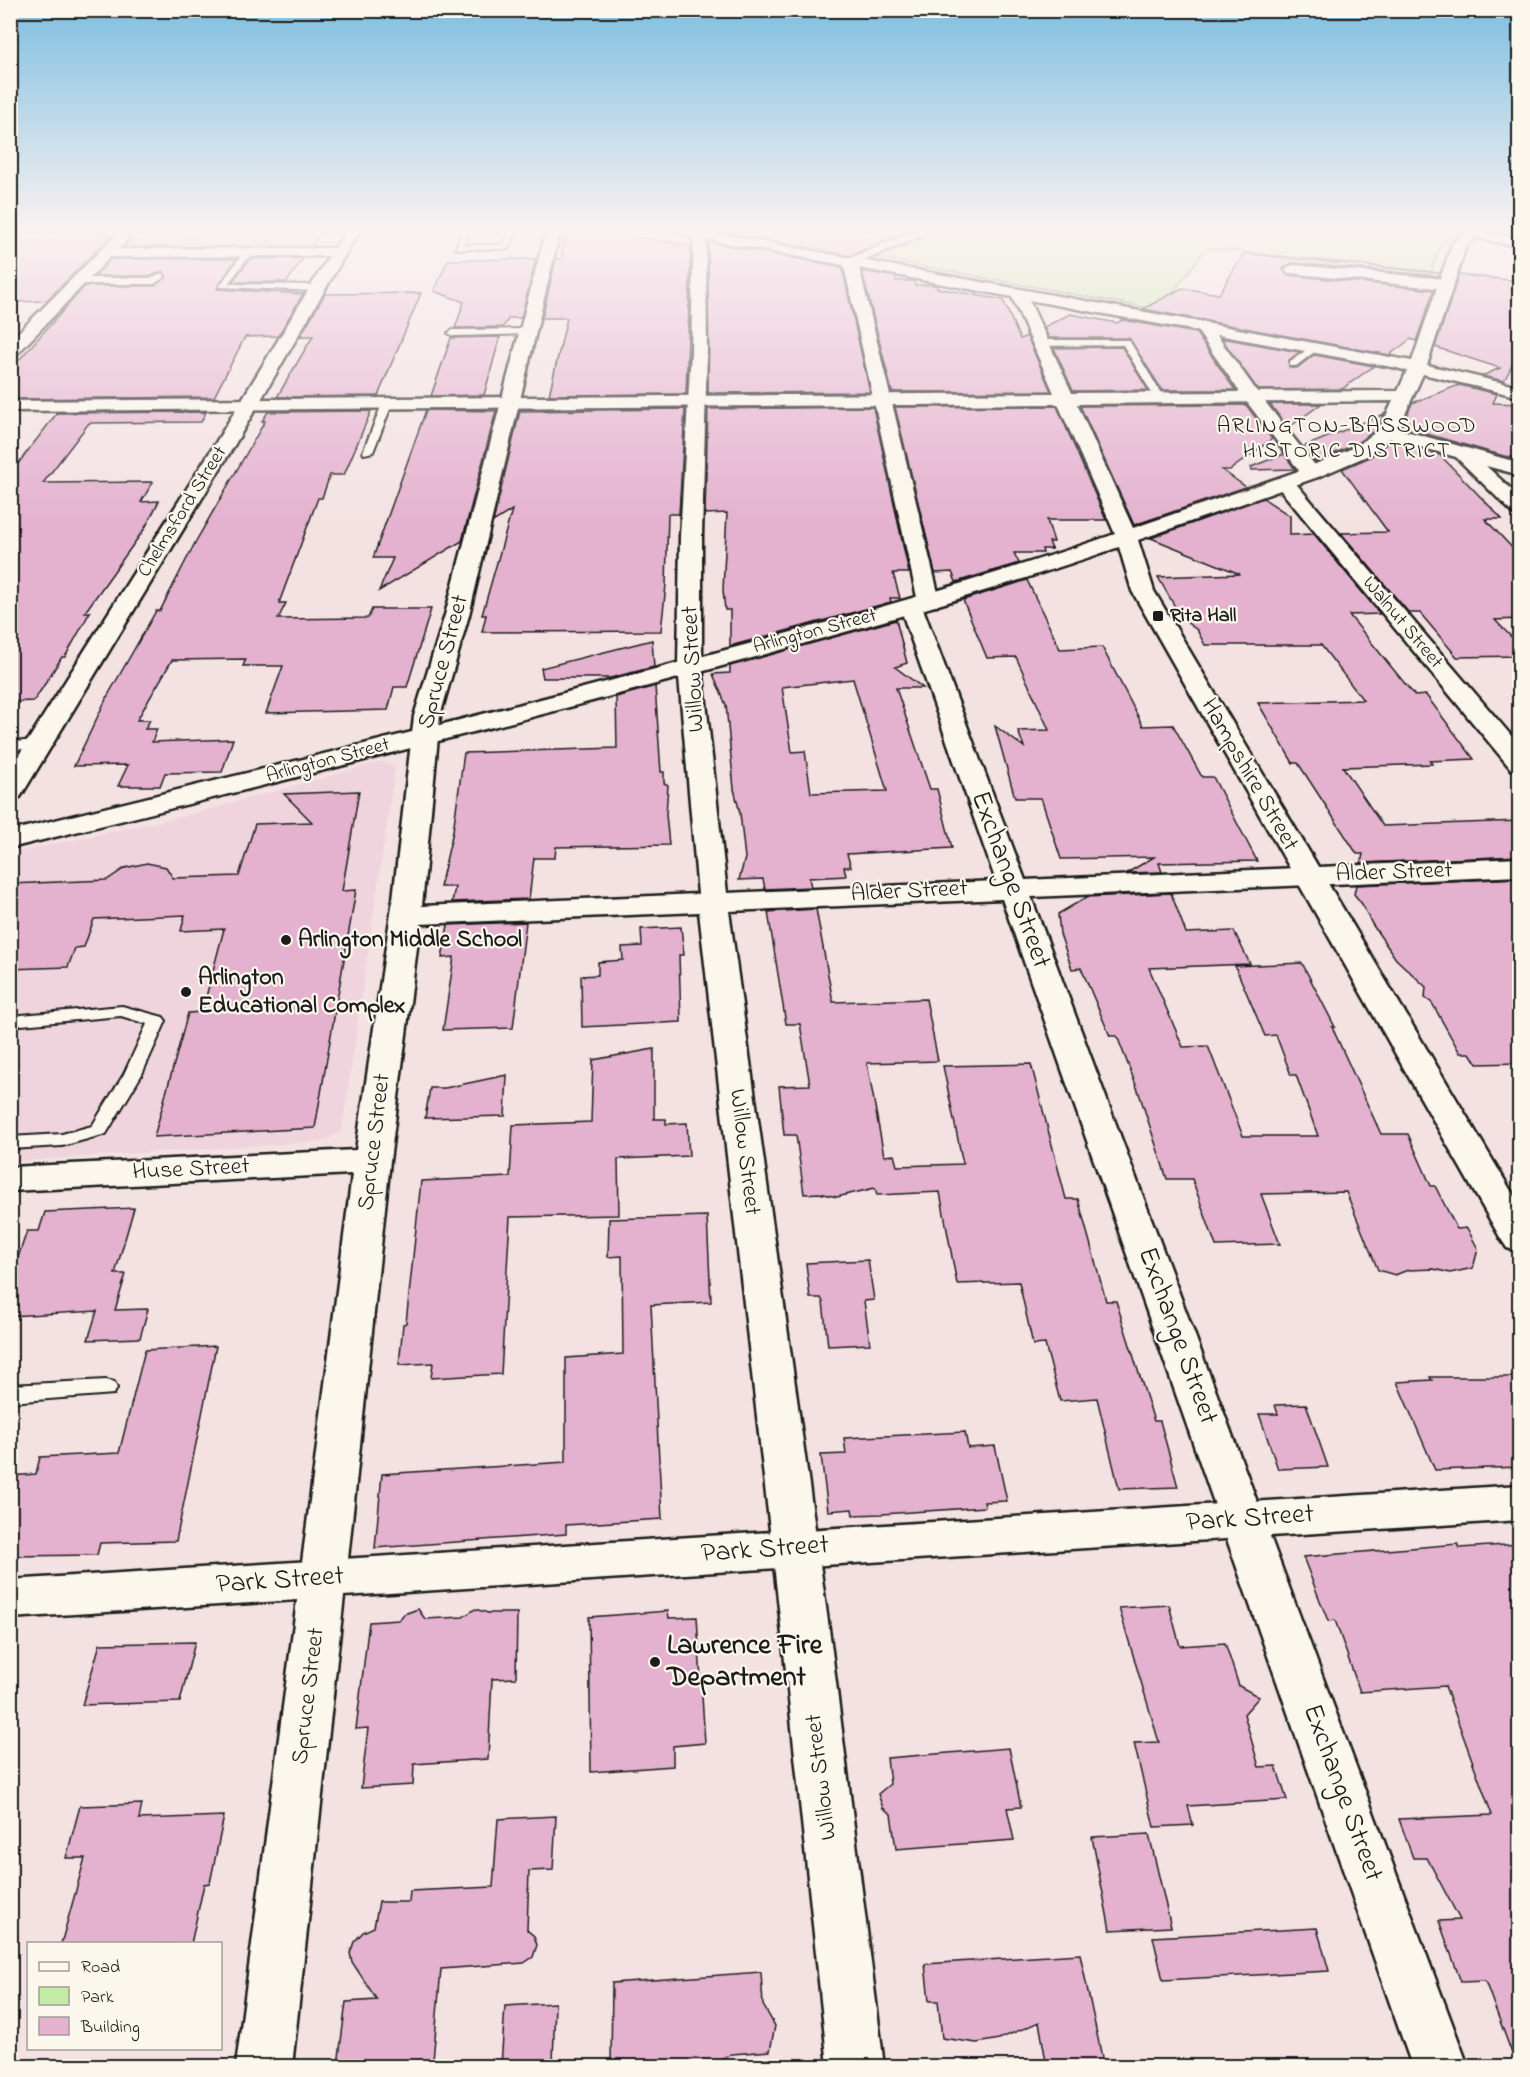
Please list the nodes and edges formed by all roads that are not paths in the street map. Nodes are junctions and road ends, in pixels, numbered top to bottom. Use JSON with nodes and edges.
{"nodes":[{"id":1,"x":33,"y":328,"type":"edge"},
{"id":2,"x":294,"y":328,"type":"edge"},
{"id":3,"x":530,"y":328,"type":"edge"},
{"id":4,"x":697,"y":328,"type":"edge"},
{"id":5,"x":865,"y":328,"type":"edge"},
{"id":6,"x":1033,"y":328,"type":"edge"},
{"id":7,"x":1203,"y":328,"type":"edge"},
{"id":8,"x":1212,"y":328,"type":"edge"},
{"id":9,"x":1431,"y":328,"type":"edge"},
{"id":10,"x":453,"y":333,"type":"dead end"},
{"id":11,"x":529,"y":334,"type":"junction"},
{"id":12,"x":1040,"y":343,"type":"junction"},
{"id":13,"x":1316,"y":347,"type":"junction"},
{"id":14,"x":10,"y":351,"type":"edge"},
{"id":15,"x":1293,"y":364,"type":"dead end"},
{"id":16,"x":1418,"y":367,"type":"junction"},
{"id":17,"x":1520,"y":392,"type":"edge"},
{"id":18,"x":1405,"y":396,"type":"junction"},
{"id":19,"x":1252,"y":397,"type":"junction"},
{"id":20,"x":1159,"y":398,"type":"junction"},
{"id":21,"x":1065,"y":399,"type":"junction"},
{"id":22,"x":881,"y":400,"type":"junction"},
{"id":23,"x":697,"y":402,"type":"junction"},
{"id":24,"x":387,"y":404,"type":"junction"},
{"id":25,"x":509,"y":404,"type":"junction"},
{"id":26,"x":248,"y":405,"type":"junction"},
{"id":27,"x":10,"y":406,"type":"edge"},
{"id":28,"x":1388,"y":432,"type":"junction"},
{"id":29,"x":368,"y":452,"type":"dead end"},
{"id":30,"x":1462,"y":453,"type":"junction"},
{"id":31,"x":1520,"y":469,"type":"edge"},
{"id":32,"x":1311,"y":473,"type":"junction"},
{"id":33,"x":1285,"y":483,"type":"junction"},
{"id":34,"x":1520,"y":509,"type":"edge"},
{"id":35,"x":1127,"y":537,"type":"junction"},
{"id":36,"x":920,"y":604,"type":"junction"},
{"id":37,"x":690,"y":666,"type":"junction"},
{"id":38,"x":425,"y":736,"type":"junction"},
{"id":39,"x":39,"y":744,"type":"junction"},
{"id":40,"x":10,"y":746,"type":"edge"},
{"id":41,"x":1520,"y":763,"type":"edge"},
{"id":42,"x":10,"y":790,"type":"edge"},
{"id":43,"x":10,"y":840,"type":"edge"},
{"id":44,"x":1520,"y":867,"type":"edge"},
{"id":45,"x":1307,"y":876,"type":"junction"},
{"id":46,"x":1012,"y":888,"type":"junction"},
{"id":47,"x":713,"y":900,"type":"junction"},
{"id":48,"x":406,"y":916,"type":"junction"},
{"id":49,"x":10,"y":1021,"type":"edge"},
{"id":50,"x":10,"y":1143,"type":"edge"},
{"id":51,"x":372,"y":1161,"type":"junction"},
{"id":52,"x":10,"y":1179,"type":"edge"},
{"id":53,"x":1520,"y":1239,"type":"edge"},
{"id":54,"x":106,"y":1388,"type":"dead end"},
{"id":55,"x":10,"y":1394,"type":"edge"},
{"id":56,"x":1520,"y":1502,"type":"edge"},
{"id":57,"x":1243,"y":1519,"type":"junction"},
{"id":58,"x":794,"y":1548,"type":"junction"},
{"id":59,"x":323,"y":1578,"type":"junction"},
{"id":60,"x":10,"y":1599,"type":"edge"},
{"id":61,"x":264,"y":2067,"type":"edge"},
{"id":62,"x":856,"y":2067,"type":"edge"},
{"id":63,"x":1440,"y":2067,"type":"edge"}],
"edges":[{"from":1,"to":14,"type":"street"},
{"from":2,"to":26,"type":"street","name":"Chelmsford Street"},
{"from":3,"to":11,"type":"street","name":"Spruce Street"},
{"from":4,"to":23,"type":"street","name":"Willow Street"},
{"from":5,"to":22,"type":"street","name":"Exchange Street"},
{"from":6,"to":12,"type":"street","name":"Hampshire Street"},
{"from":7,"to":19,"type":"street"},
{"from":8,"to":13,"type":"street"},
{"from":9,"to":16,"type":"street","name":"Arlington Street"},
{"from":10,"to":11,"type":"lane"},
{"from":11,"to":25,"type":"street","name":"Spruce Street"},
{"from":12,"to":20,"type":"lane"},
{"from":12,"to":21,"type":"street","name":"Hampshire Street"},
{"from":13,"to":15,"type":"lane"},
{"from":13,"to":16,"type":"street"},
{"from":16,"to":17,"type":"street"},
{"from":16,"to":18,"type":"street","name":"Arlington Street"},
{"from":18,"to":19,"type":"street"},
{"from":18,"to":28,"type":"street","name":"Arlington Street"},
{"from":19,"to":20,"type":"street"},
{"from":19,"to":32,"type":"street"},
{"from":20,"to":21,"type":"street"},
{"from":21,"to":22,"type":"street"},
{"from":21,"to":35,"type":"street","name":"Hampshire Street"},
{"from":22,"to":23,"type":"street"},
{"from":22,"to":36,"type":"street","name":"Exchange Street"},
{"from":23,"to":25,"type":"street"},
{"from":23,"to":37,"type":"street","name":"Willow Street"},
{"from":24,"to":25,"type":"street"},
{"from":24,"to":26,"type":"street"},
{"from":24,"to":29,"type":"lane"},
{"from":25,"to":38,"type":"street","name":"Spruce Street"},
{"from":26,"to":27,"type":"street"},
{"from":26,"to":39,"type":"street","name":"Chelmsford Street"},
{"from":28,"to":30,"type":"street"},
{"from":28,"to":32,"type":"street","name":"Arlington Street"},
{"from":30,"to":31,"type":"street"},
{"from":30,"to":34,"type":"street"},
{"from":32,"to":33,"type":"street","name":"Arlington Street"},
{"from":33,"to":35,"type":"street","name":"Arlington Street"},
{"from":33,"to":41,"type":"street","name":"Walnut Street"},
{"from":35,"to":36,"type":"street","name":"Arlington Street"},
{"from":35,"to":45,"type":"street","name":"Hampshire Street"},
{"from":36,"to":37,"type":"street","name":"Arlington Street"},
{"from":36,"to":46,"type":"street","name":"Exchange Street"},
{"from":37,"to":38,"type":"street","name":"Arlington Street"},
{"from":37,"to":47,"type":"street","name":"Willow Street"},
{"from":38,"to":43,"type":"street","name":"Arlington Street"},
{"from":38,"to":48,"type":"street","name":"Spruce Street"},
{"from":39,"to":40,"type":"lane"},
{"from":39,"to":42,"type":"street","name":"Chelmsford Street"},
{"from":44,"to":45,"type":"street","name":"Alder Street"},
{"from":45,"to":46,"type":"street","name":"Alder Street"},
{"from":45,"to":53,"type":"street","name":"Hampshire Street"},
{"from":46,"to":47,"type":"street","name":"Alder Street"},
{"from":46,"to":57,"type":"street","name":"Exchange Street"},
{"from":47,"to":48,"type":"street","name":"Alder Street"},
{"from":47,"to":58,"type":"street","name":"Willow Street"},
{"from":48,"to":51,"type":"street","name":"Spruce Street"},
{"from":49,"to":50,"type":"lane"},
{"from":51,"to":52,"type":"street","name":"Huse Street"},
{"from":51,"to":59,"type":"street","name":"Spruce Street"},
{"from":54,"to":55,"type":"lane"},
{"from":56,"to":57,"type":"street","name":"Park Street"},
{"from":57,"to":58,"type":"street","name":"Park Street"},
{"from":57,"to":63,"type":"street","name":"Exchange Street"},
{"from":58,"to":59,"type":"street","name":"Park Street"},
{"from":58,"to":62,"type":"street","name":"Willow Street"},
{"from":59,"to":60,"type":"street","name":"Park Street"},
{"from":59,"to":61,"type":"street","name":"Spruce Street"}]}
